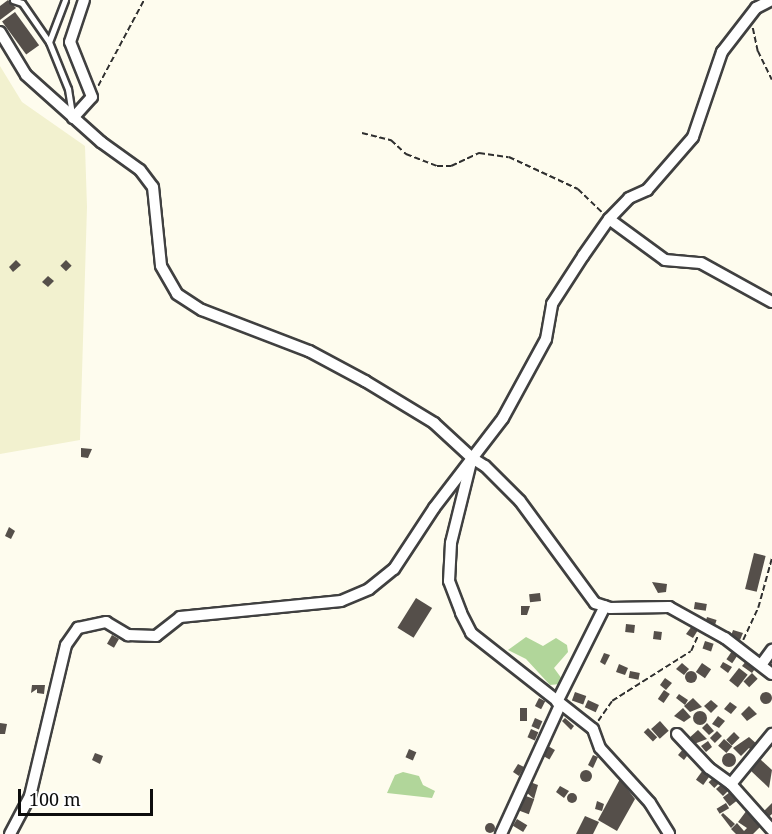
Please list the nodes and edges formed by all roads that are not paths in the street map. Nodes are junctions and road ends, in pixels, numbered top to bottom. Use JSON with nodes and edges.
{"nodes":[{"id":1,"x":13,"y":0,"type":"edge"},
{"id":2,"x":65,"y":0,"type":"edge"},
{"id":3,"x":84,"y":0,"type":"edge"},
{"id":4,"x":772,"y":0,"type":"edge"},
{"id":5,"x":0,"y":32,"type":"edge"},
{"id":6,"x":49,"y":42,"type":"junction"},
{"id":7,"x":73,"y":118,"type":"junction"},
{"id":8,"x":609,"y":219,"type":"junction"},
{"id":9,"x":772,"y":302,"type":"edge"},
{"id":10,"x":472,"y":458,"type":"junction"},
{"id":11,"x":605,"y":606,"type":"junction"},
{"id":12,"x":772,"y":650,"type":"edge"},
{"id":13,"x":761,"y":665,"type":"junction"},
{"id":14,"x":772,"y":674,"type":"edge"},
{"id":15,"x":559,"y":703,"type":"junction"},
{"id":16,"x":677,"y":734,"type":"dead end"},
{"id":17,"x":772,"y":734,"type":"edge"},
{"id":18,"x":731,"y":784,"type":"junction"},
{"id":19,"x":772,"y":830,"type":"edge"},
{"id":20,"x":10,"y":834,"type":"edge"},
{"id":21,"x":501,"y":834,"type":"edge"},
{"id":22,"x":669,"y":834,"type":"edge"}],
"edges":[{"from":1,"to":6,"type":"lane"},
{"from":2,"to":6,"type":"lane"},
{"from":3,"to":7,"type":"street"},
{"from":4,"to":8,"type":"street"},
{"from":5,"to":7,"type":"street"},
{"from":6,"to":7,"type":"lane"},
{"from":7,"to":10,"type":"street"},
{"from":8,"to":9,"type":"street"},
{"from":8,"to":10,"type":"street"},
{"from":10,"to":11,"type":"street"},
{"from":10,"to":15,"type":"street"},
{"from":10,"to":20,"type":"street"},
{"from":11,"to":13,"type":"street"},
{"from":11,"to":15,"type":"street"},
{"from":12,"to":13,"type":"street"},
{"from":13,"to":14,"type":"street"},
{"from":15,"to":21,"type":"street"},
{"from":15,"to":22,"type":"street"},
{"from":16,"to":18,"type":"street"},
{"from":17,"to":18,"type":"street"},
{"from":18,"to":19,"type":"street"}]}
